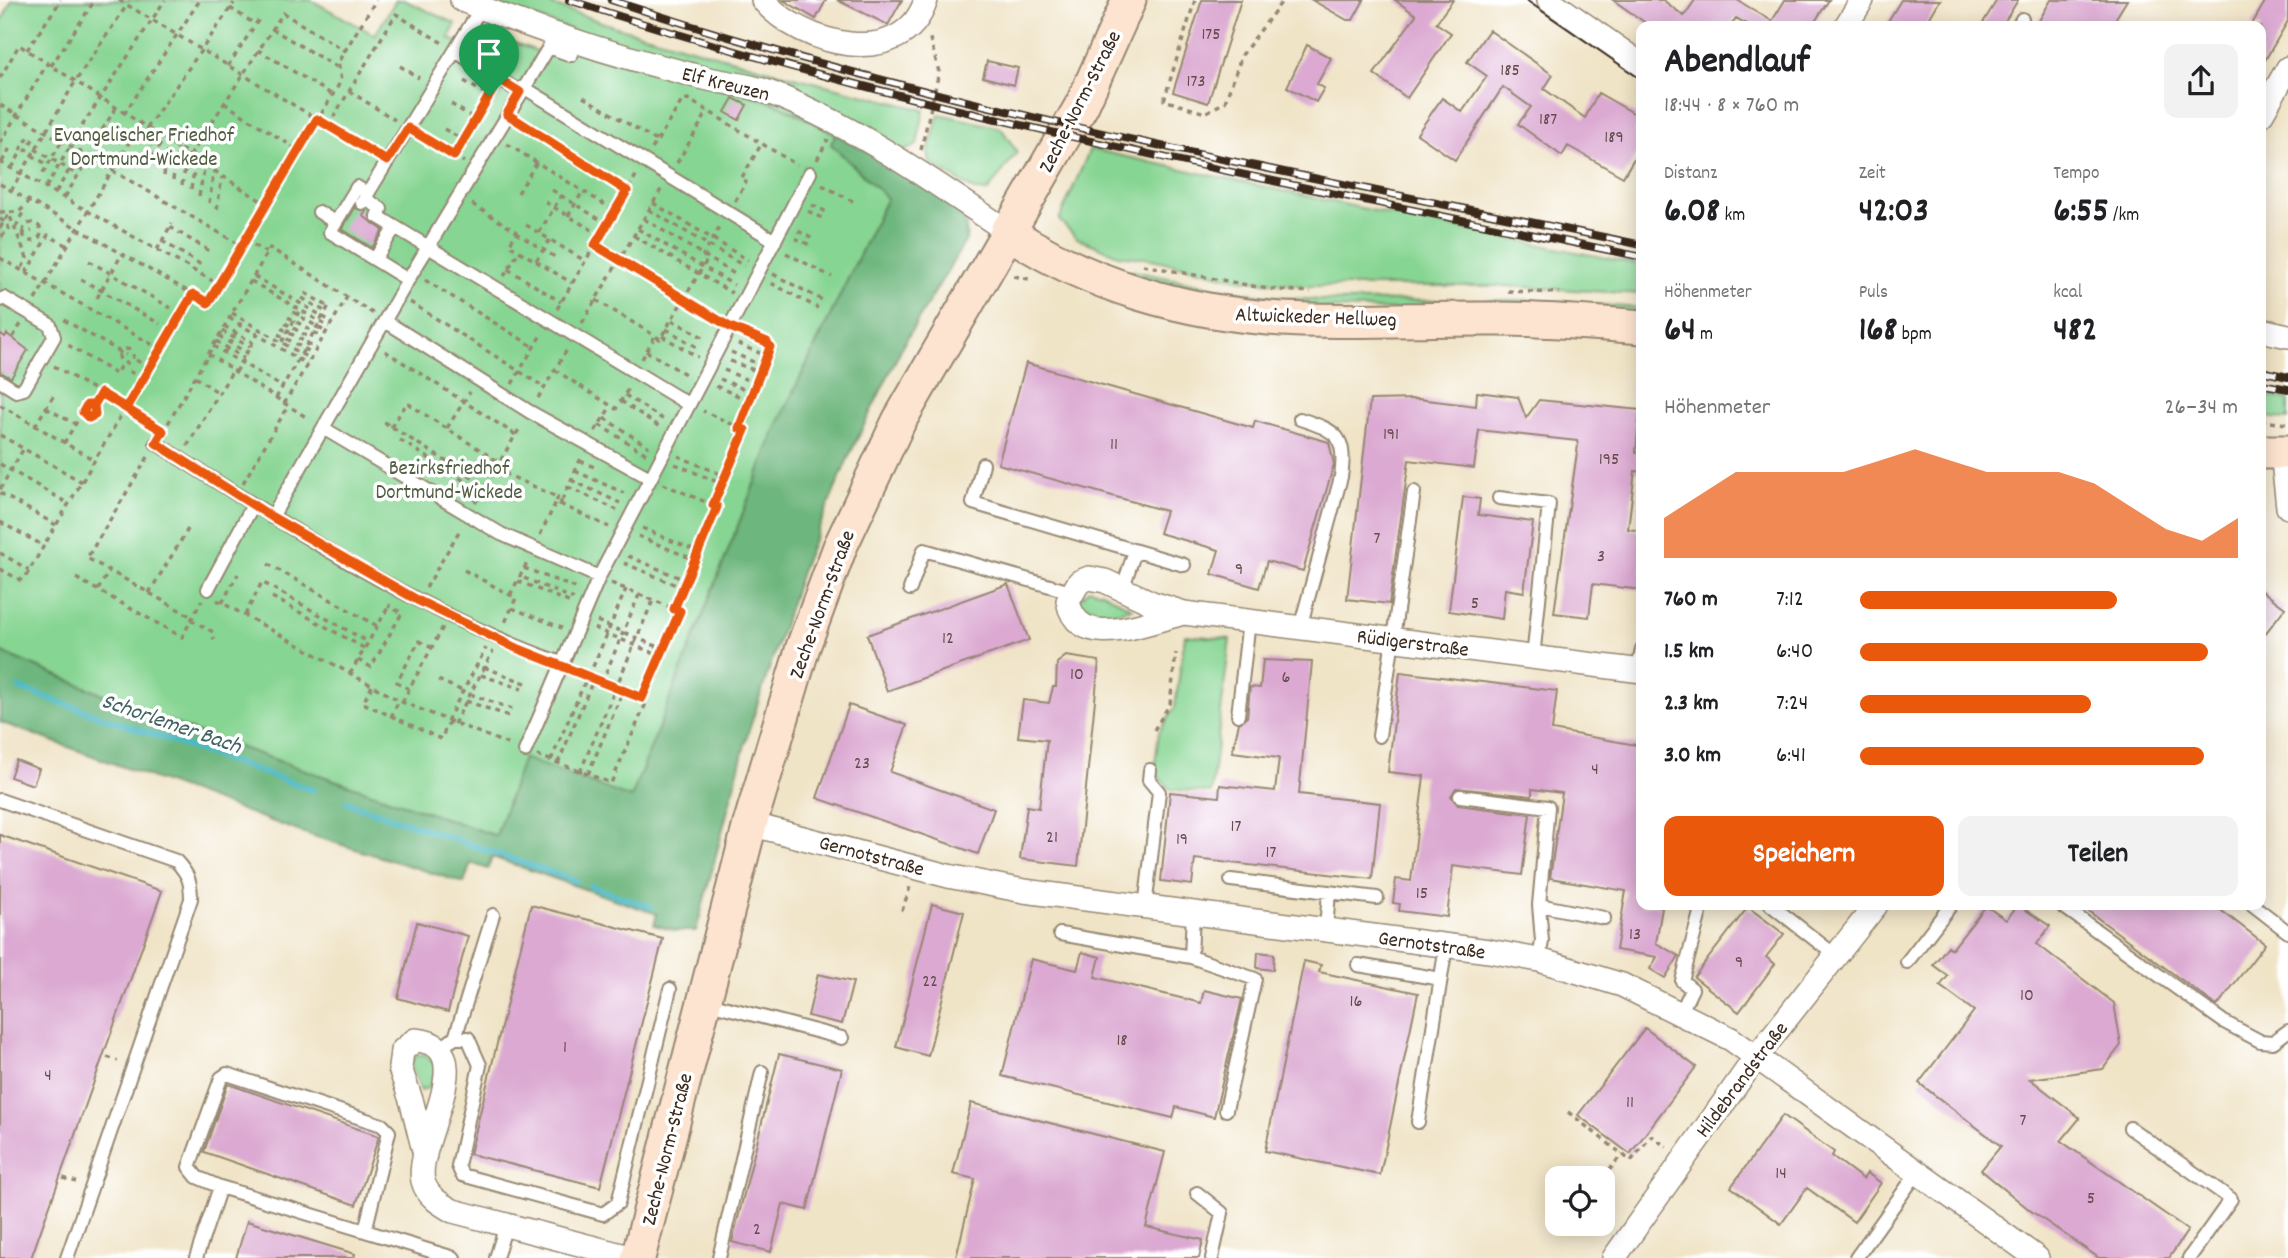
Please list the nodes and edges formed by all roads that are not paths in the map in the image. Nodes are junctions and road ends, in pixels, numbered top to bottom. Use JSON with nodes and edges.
{"nodes":[{"id":1,"x":763,"y":0,"type":"edge"},
{"id":2,"x":1129,"y":0,"type":"edge"},
{"id":3,"x":1549,"y":0,"type":"edge"},
{"id":4,"x":1862,"y":0,"type":"edge"},
{"id":5,"x":472,"y":4,"type":"edge"},
{"id":6,"x":924,"y":5,"type":"edge"},
{"id":7,"x":1849,"y":21,"type":"edge"},
{"id":8,"x":566,"y":48,"type":"junction"},
{"id":9,"x":455,"y":51,"type":"junction"},
{"id":10,"x":1636,"y":61,"type":"edge"},
{"id":11,"x":2288,"y":68,"type":"edge"},
{"id":12,"x":522,"y":90,"type":"junction"},
{"id":13,"x":2266,"y":106,"type":"edge"},
{"id":14,"x":809,"y":175,"type":"road end"},
{"id":15,"x":365,"y":198,"type":"junction"},
{"id":16,"x":319,"y":212,"type":"dead end"},
{"id":17,"x":336,"y":223,"type":"junction"},
{"id":18,"x":395,"y":227,"type":"junction"},
{"id":19,"x":1007,"y":231,"type":"junction"},
{"id":20,"x":773,"y":243,"type":"junction"},
{"id":21,"x":428,"y":247,"type":"junction"},
{"id":22,"x":375,"y":259,"type":"junction"},
{"id":23,"x":411,"y":276,"type":"junction"},
{"id":24,"x":0,"y":300,"type":"edge"},
{"id":25,"x":385,"y":321,"type":"junction"},
{"id":26,"x":1636,"y":327,"type":"edge"},
{"id":27,"x":2266,"y":331,"type":"edge"},
{"id":28,"x":2288,"y":336,"type":"edge"},
{"id":29,"x":0,"y":381,"type":"edge"},
{"id":30,"x":688,"y":404,"type":"junction"},
{"id":31,"x":1300,"y":419,"type":"dead end"},
{"id":32,"x":323,"y":428,"type":"junction"},
{"id":33,"x":156,"y":443,"type":"road end"},
{"id":34,"x":2280,"y":445,"type":"edge"},
{"id":35,"x":983,"y":464,"type":"dead end"},
{"id":36,"x":650,"y":478,"type":"junction"},
{"id":37,"x":1414,"y":492,"type":"dead end"},
{"id":38,"x":1499,"y":498,"type":"dead end"},
{"id":39,"x":253,"y":505,"type":"junction"},
{"id":40,"x":2288,"y":507,"type":"edge"},
{"id":41,"x":272,"y":517,"type":"junction"},
{"id":42,"x":1136,"y":551,"type":"junction"},
{"id":43,"x":1184,"y":565,"type":"dead end"},
{"id":44,"x":599,"y":578,"type":"junction"},
{"id":45,"x":910,"y":589,"type":"dead end"},
{"id":46,"x":1122,"y":590,"type":"junction"},
{"id":47,"x":1071,"y":592,"type":"junction"},
{"id":48,"x":211,"y":594,"type":"road end"},
{"id":49,"x":1184,"y":613,"type":"junction"},
{"id":50,"x":1249,"y":621,"type":"junction"},
{"id":51,"x":1300,"y":628,"type":"junction"},
{"id":52,"x":1392,"y":639,"type":"junction"},
{"id":53,"x":1533,"y":658,"type":"junction"},
{"id":54,"x":561,"y":663,"type":"junction"},
{"id":55,"x":1636,"y":664,"type":"edge"},
{"id":56,"x":1238,"y":715,"type":"dead end"},
{"id":57,"x":1379,"y":736,"type":"dead end"},
{"id":58,"x":525,"y":751,"type":"road end"},
{"id":59,"x":1150,"y":771,"type":"dead end"},
{"id":60,"x":1460,"y":796,"type":"dead end"},
{"id":61,"x":0,"y":800,"type":"edge"},
{"id":62,"x":750,"y":824,"type":"junction"},
{"id":63,"x":1231,"y":880,"type":"dead end"},
{"id":64,"x":1329,"y":892,"type":"junction"},
{"id":65,"x":1377,"y":898,"type":"dead end"},
{"id":66,"x":1539,"y":905,"type":"junction"},
{"id":67,"x":1145,"y":907,"type":"junction"},
{"id":68,"x":1701,"y":910,"type":"edge"},
{"id":69,"x":1777,"y":910,"type":"edge"},
{"id":70,"x":1872,"y":910,"type":"edge"},
{"id":71,"x":1947,"y":910,"type":"edge"},
{"id":72,"x":2068,"y":910,"type":"edge"},
{"id":73,"x":2259,"y":910,"type":"edge"},
{"id":74,"x":1193,"y":913,"type":"junction"},
{"id":75,"x":493,"y":915,"type":"dead end"},
{"id":76,"x":1604,"y":918,"type":"dead end"},
{"id":77,"x":1326,"y":929,"type":"junction"},
{"id":78,"x":2288,"y":932,"type":"edge"},
{"id":79,"x":1060,"y":934,"type":"dead end"},
{"id":80,"x":1446,"y":946,"type":"junction"},
{"id":81,"x":1836,"y":956,"type":"junction"},
{"id":82,"x":1191,"y":957,"type":"junction"},
{"id":83,"x":1539,"y":960,"type":"junction"},
{"id":84,"x":1907,"y":962,"type":"dead end"},
{"id":85,"x":1358,"y":965,"type":"dead end"},
{"id":86,"x":1441,"y":979,"type":"junction"},
{"id":87,"x":670,"y":989,"type":"dead end"},
{"id":88,"x":705,"y":1002,"type":"junction"},
{"id":89,"x":1681,"y":1013,"type":"junction"},
{"id":90,"x":2288,"y":1031,"type":"edge"},
{"id":91,"x":842,"y":1038,"type":"dead end"},
{"id":92,"x":448,"y":1043,"type":"junction"},
{"id":93,"x":1756,"y":1057,"type":"junction"},
{"id":94,"x":762,"y":1072,"type":"dead end"},
{"id":95,"x":1226,"y":1110,"type":"dead end"},
{"id":96,"x":1418,"y":1122,"type":"dead end"},
{"id":97,"x":2130,"y":1128,"type":"dead end"},
{"id":98,"x":425,"y":1155,"type":"junction"},
{"id":99,"x":1917,"y":1173,"type":"junction"},
{"id":100,"x":220,"y":1187,"type":"junction"},
{"id":101,"x":1197,"y":1193,"type":"dead end"},
{"id":102,"x":506,"y":1225,"type":"junction"},
{"id":103,"x":365,"y":1231,"type":"junction"},
{"id":104,"x":67,"y":1258,"type":"edge"},
{"id":105,"x":196,"y":1258,"type":"edge"},
{"id":106,"x":454,"y":1258,"type":"edge"},
{"id":107,"x":496,"y":1258,"type":"edge"},
{"id":108,"x":636,"y":1258,"type":"edge"},
{"id":109,"x":719,"y":1258,"type":"edge"},
{"id":110,"x":1212,"y":1258,"type":"edge"},
{"id":111,"x":1614,"y":1258,"type":"edge"},
{"id":112,"x":1856,"y":1258,"type":"edge"},
{"id":113,"x":2037,"y":1258,"type":"edge"},
{"id":114,"x":2189,"y":1258,"type":"edge"}],
"edges":[{"from":1,"to":6,"type":"street"},
{"from":2,"to":19,"type":"main road","name":"Zeche-Norm-Straße"},
{"from":3,"to":10,"type":"street"},
{"from":4,"to":7,"type":"street"},
{"from":5,"to":8,"type":"street","name":"Elf Kreuzen"},
{"from":5,"to":9,"type":"lane"},
{"from":8,"to":12,"type":"lane"},
{"from":8,"to":19,"type":"street","name":"Elf Kreuzen"},
{"from":9,"to":12,"type":"lane"},
{"from":9,"to":15,"type":"lane"},
{"from":11,"to":13,"type":"street"},
{"from":12,"to":20,"type":"lane"},
{"from":12,"to":21,"type":"lane"},
{"from":14,"to":20,"type":"lane"},
{"from":15,"to":17,"type":"lane"},
{"from":15,"to":18,"type":"lane"},
{"from":16,"to":17,"type":"lane"},
{"from":17,"to":22,"type":"lane"},
{"from":18,"to":21,"type":"lane"},
{"from":18,"to":22,"type":"lane"},
{"from":19,"to":26,"type":"main road","name":"Altwickeder Hellweg"},
{"from":19,"to":62,"type":"main road","name":"Zeche-Norm-Straße"},
{"from":20,"to":30,"type":"lane"},
{"from":21,"to":23,"type":"lane"},
{"from":21,"to":30,"type":"lane"},
{"from":22,"to":23,"type":"lane"},
{"from":23,"to":25,"type":"lane"},
{"from":24,"to":29,"type":"lane"},
{"from":25,"to":32,"type":"lane"},
{"from":25,"to":36,"type":"lane"},
{"from":27,"to":28,"type":"street"},
{"from":30,"to":36,"type":"lane"},
{"from":31,"to":51,"type":"lane"},
{"from":32,"to":41,"type":"lane"},
{"from":32,"to":44,"type":"lane"},
{"from":33,"to":39,"type":"lane"},
{"from":34,"to":40,"type":"street"},
{"from":35,"to":42,"type":"lane"},
{"from":36,"to":44,"type":"lane"},
{"from":37,"to":52,"type":"lane"},
{"from":38,"to":53,"type":"lane"},
{"from":39,"to":41,"type":"lane"},
{"from":39,"to":48,"type":"lane"},
{"from":41,"to":54,"type":"lane"},
{"from":42,"to":43,"type":"lane"},
{"from":42,"to":46,"type":"lane"},
{"from":44,"to":54,"type":"lane"},
{"from":45,"to":47,"type":"lane"},
{"from":46,"to":47,"type":"street","name":"Rüdigerstraße"},
{"from":46,"to":49,"type":"street","name":"Rüdigerstraße"},
{"from":47,"to":49,"type":"street","name":"Rüdigerstraße"},
{"from":49,"to":50,"type":"street","name":"Rüdigerstraße"},
{"from":50,"to":51,"type":"street","name":"Rüdigerstraße"},
{"from":50,"to":56,"type":"lane"},
{"from":51,"to":52,"type":"street","name":"Rüdigerstraße"},
{"from":52,"to":53,"type":"street","name":"Rüdigerstraße"},
{"from":52,"to":57,"type":"lane"},
{"from":53,"to":55,"type":"street","name":"Rüdigerstraße"},
{"from":54,"to":58,"type":"lane"},
{"from":59,"to":67,"type":"lane"},
{"from":60,"to":66,"type":"lane"},
{"from":61,"to":104,"type":"lane"},
{"from":62,"to":67,"type":"street","name":"Gernotstraße"},
{"from":62,"to":88,"type":"main road","name":"Zeche-Norm-Straße"},
{"from":63,"to":64,"type":"lane"},
{"from":64,"to":65,"type":"lane"},
{"from":64,"to":77,"type":"lane"},
{"from":66,"to":76,"type":"lane"},
{"from":66,"to":83,"type":"lane"},
{"from":67,"to":74,"type":"street","name":"Gernotstraße"},
{"from":68,"to":89,"type":"lane"},
{"from":69,"to":81,"type":"lane"},
{"from":70,"to":81,"type":"street","name":"Hildebrandstraße"},
{"from":71,"to":84,"type":"lane"},
{"from":72,"to":90,"type":"lane"},
{"from":73,"to":78,"type":"lane"},
{"from":74,"to":77,"type":"street","name":"Gernotstraße"},
{"from":74,"to":82,"type":"lane"},
{"from":75,"to":92,"type":"lane"},
{"from":77,"to":80,"type":"street","name":"Gernotstraße"},
{"from":79,"to":82,"type":"lane"},
{"from":80,"to":83,"type":"street","name":"Gernotstraße"},
{"from":80,"to":86,"type":"lane"},
{"from":81,"to":93,"type":"street","name":"Hildebrandstraße"},
{"from":82,"to":95,"type":"lane"},
{"from":83,"to":89,"type":"street","name":"Gernotstraße"},
{"from":85,"to":86,"type":"lane"},
{"from":86,"to":96,"type":"lane"},
{"from":87,"to":92,"type":"lane"},
{"from":88,"to":91,"type":"lane"},
{"from":88,"to":108,"type":"main road","name":"Zeche-Norm-Straße"},
{"from":89,"to":93,"type":"street","name":"Gernotstraße"},
{"from":92,"to":98,"type":"street"},
{"from":92,"to":98,"type":"street"},
{"from":93,"to":99,"type":"street","name":"Gernotstraße"},
{"from":93,"to":111,"type":"street","name":"Hildebrandstraße"},
{"from":94,"to":109,"type":"lane"},
{"from":97,"to":114,"type":"lane"},
{"from":98,"to":102,"type":"street"},
{"from":99,"to":112,"type":"lane"},
{"from":99,"to":113,"type":"street","name":"Gernotstraße"},
{"from":100,"to":103,"type":"lane"},
{"from":100,"to":103,"type":"lane"},
{"from":100,"to":105,"type":"lane"},
{"from":101,"to":110,"type":"lane"},
{"from":102,"to":107,"type":"lane"},
{"from":102,"to":108,"type":"street"},
{"from":103,"to":106,"type":"lane"}]}
